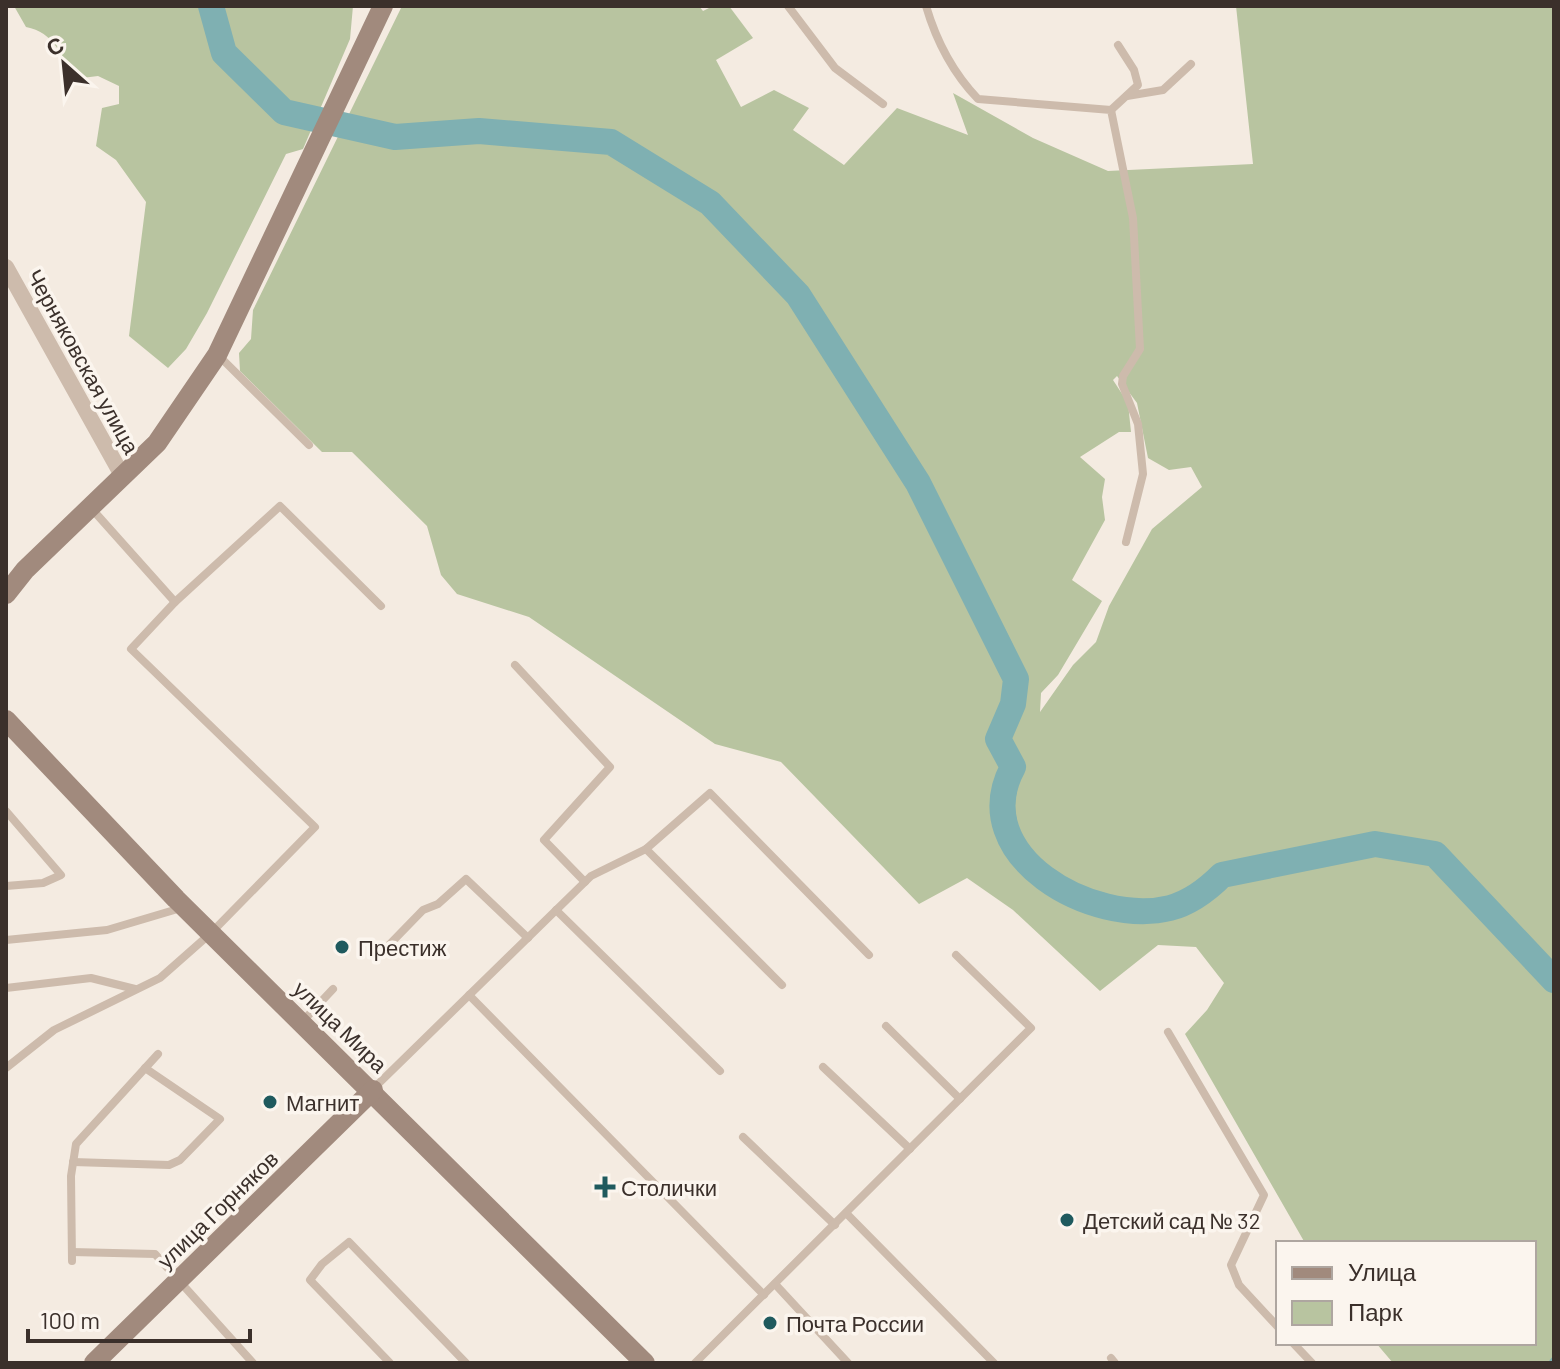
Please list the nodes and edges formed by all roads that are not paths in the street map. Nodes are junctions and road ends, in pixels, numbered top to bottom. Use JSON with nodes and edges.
{"nodes":[{"id":1,"x":383,"y":6,"type":"edge"},
{"id":2,"x":788,"y":6,"type":"edge"},
{"id":3,"x":926,"y":6,"type":"edge"},
{"id":4,"x":1118,"y":45,"type":"dead end"},
{"id":5,"x":1191,"y":64,"type":"dead end"},
{"id":6,"x":1126,"y":96,"type":"junction"},
{"id":7,"x":883,"y":104,"type":"dead end"},
{"id":8,"x":1111,"y":110,"type":"junction"},
{"id":9,"x":6,"y":267,"type":"edge"},
{"id":10,"x":217,"y":355,"type":"junction"},
{"id":11,"x":309,"y":445,"type":"dead end"},
{"id":12,"x":123,"y":477,"type":"junction"},
{"id":13,"x":92,"y":508,"type":"junction"},
{"id":14,"x":1126,"y":542,"type":"dead end"},
{"id":15,"x":6,"y":594,"type":"edge"},
{"id":16,"x":175,"y":602,"type":"junction"},
{"id":17,"x":381,"y":606,"type":"dead end"},
{"id":18,"x":515,"y":665,"type":"dead end"},
{"id":19,"x":6,"y":720,"type":"edge"},
{"id":20,"x":6,"y":811,"type":"edge"},
{"id":21,"x":646,"y":849,"type":"junction"},
{"id":22,"x":585,"y":882,"type":"junction"},
{"id":23,"x":6,"y":886,"type":"edge"},
{"id":24,"x":184,"y":907,"type":"junction"},
{"id":25,"x":556,"y":910,"type":"junction"},
{"id":26,"x":211,"y":933,"type":"junction"},
{"id":27,"x":528,"y":938,"type":"junction"},
{"id":28,"x":6,"y":940,"type":"edge"},
{"id":29,"x":387,"y":947,"type":"dead end"},
{"id":30,"x":869,"y":955,"type":"dead end"},
{"id":31,"x":956,"y":955,"type":"dead end"},
{"id":32,"x":782,"y":985,"type":"dead end"},
{"id":33,"x":6,"y":988,"type":"edge"},
{"id":34,"x":136,"y":989,"type":"junction"},
{"id":35,"x":333,"y":989,"type":"dead end"},
{"id":36,"x":469,"y":995,"type":"junction"},
{"id":37,"x":302,"y":1022,"type":"junction"},
{"id":38,"x":886,"y":1026,"type":"dead end"},
{"id":39,"x":1168,"y":1032,"type":"dead end"},
{"id":40,"x":158,"y":1054,"type":"dead end"},
{"id":41,"x":823,"y":1067,"type":"dead end"},
{"id":42,"x":6,"y":1068,"type":"edge"},
{"id":43,"x":145,"y":1068,"type":"junction"},
{"id":44,"x":720,"y":1071,"type":"dead end"},
{"id":45,"x":373,"y":1090,"type":"junction"},
{"id":46,"x":960,"y":1099,"type":"junction"},
{"id":47,"x":743,"y":1137,"type":"dead end"},
{"id":48,"x":910,"y":1149,"type":"junction"},
{"id":49,"x":73,"y":1162,"type":"junction"},
{"id":50,"x":846,"y":1213,"type":"junction"},
{"id":51,"x":835,"y":1225,"type":"junction"},
{"id":52,"x":177,"y":1281,"type":"junction"},
{"id":53,"x":775,"y":1284,"type":"junction"},
{"id":54,"x":764,"y":1295,"type":"junction"},
{"id":55,"x":1276,"y":1325,"type":"edge"},
{"id":56,"x":1295,"y":1345,"type":"edge"},
{"id":57,"x":640,"y":1361,"type":"edge"},
{"id":58,"x":94,"y":1363,"type":"edge"},
{"id":59,"x":253,"y":1363,"type":"edge"},
{"id":60,"x":390,"y":1363,"type":"edge"},
{"id":61,"x":466,"y":1363,"type":"edge"},
{"id":62,"x":695,"y":1363,"type":"edge"},
{"id":63,"x":848,"y":1363,"type":"edge"},
{"id":64,"x":994,"y":1363,"type":"edge"},
{"id":65,"x":1312,"y":1363,"type":"edge"}],
"edges":[{"from":1,"to":10,"type":"street"},
{"from":2,"to":7,"type":"lane"},
{"from":3,"to":8,"type":"lane"},
{"from":4,"to":6,"type":"lane"},
{"from":5,"to":6,"type":"lane"},
{"from":6,"to":8,"type":"lane"},
{"from":8,"to":14,"type":"lane"},
{"from":9,"to":12,"type":"street","name":"Черняковская улица"},
{"from":10,"to":11,"type":"lane"},
{"from":10,"to":12,"type":"street"},
{"from":12,"to":13,"type":"street"},
{"from":13,"to":15,"type":"street"},
{"from":13,"to":16,"type":"lane"},
{"from":16,"to":17,"type":"lane"},
{"from":16,"to":26,"type":"lane"},
{"from":18,"to":22,"type":"lane"},
{"from":19,"to":24,"type":"street","name":"улица Мира"},
{"from":20,"to":23,"type":"lane"},
{"from":21,"to":22,"type":"lane"},
{"from":21,"to":30,"type":"lane"},
{"from":21,"to":32,"type":"lane"},
{"from":22,"to":25,"type":"lane"},
{"from":24,"to":26,"type":"street","name":"улица Мира"},
{"from":24,"to":28,"type":"lane"},
{"from":25,"to":27,"type":"lane"},
{"from":25,"to":44,"type":"lane"},
{"from":26,"to":34,"type":"lane"},
{"from":26,"to":37,"type":"street","name":"улица Мира"},
{"from":27,"to":29,"type":"lane"},
{"from":27,"to":36,"type":"lane"},
{"from":31,"to":46,"type":"lane"},
{"from":33,"to":34,"type":"lane"},
{"from":34,"to":42,"type":"lane"},
{"from":35,"to":37,"type":"lane"},
{"from":36,"to":45,"type":"lane"},
{"from":36,"to":54,"type":"lane"},
{"from":37,"to":45,"type":"street","name":"улица Мира"},
{"from":38,"to":46,"type":"lane"},
{"from":39,"to":55,"type":"lane"},
{"from":40,"to":43,"type":"lane"},
{"from":41,"to":48,"type":"lane"},
{"from":43,"to":49,"type":"lane"},
{"from":43,"to":49,"type":"lane"},
{"from":45,"to":52,"type":"street","name":"улица Горняков"},
{"from":45,"to":57,"type":"street","name":"улица Мира"},
{"from":46,"to":48,"type":"lane"},
{"from":47,"to":51,"type":"lane"},
{"from":48,"to":50,"type":"lane"},
{"from":49,"to":52,"type":"lane"},
{"from":50,"to":51,"type":"lane"},
{"from":50,"to":64,"type":"lane"},
{"from":51,"to":53,"type":"lane"},
{"from":52,"to":58,"type":"street","name":"улица Горняков"},
{"from":52,"to":59,"type":"lane"},
{"from":53,"to":54,"type":"lane"},
{"from":53,"to":63,"type":"lane"},
{"from":54,"to":62,"type":"lane"},
{"from":56,"to":65,"type":"lane"},
{"from":60,"to":61,"type":"lane"}]}
